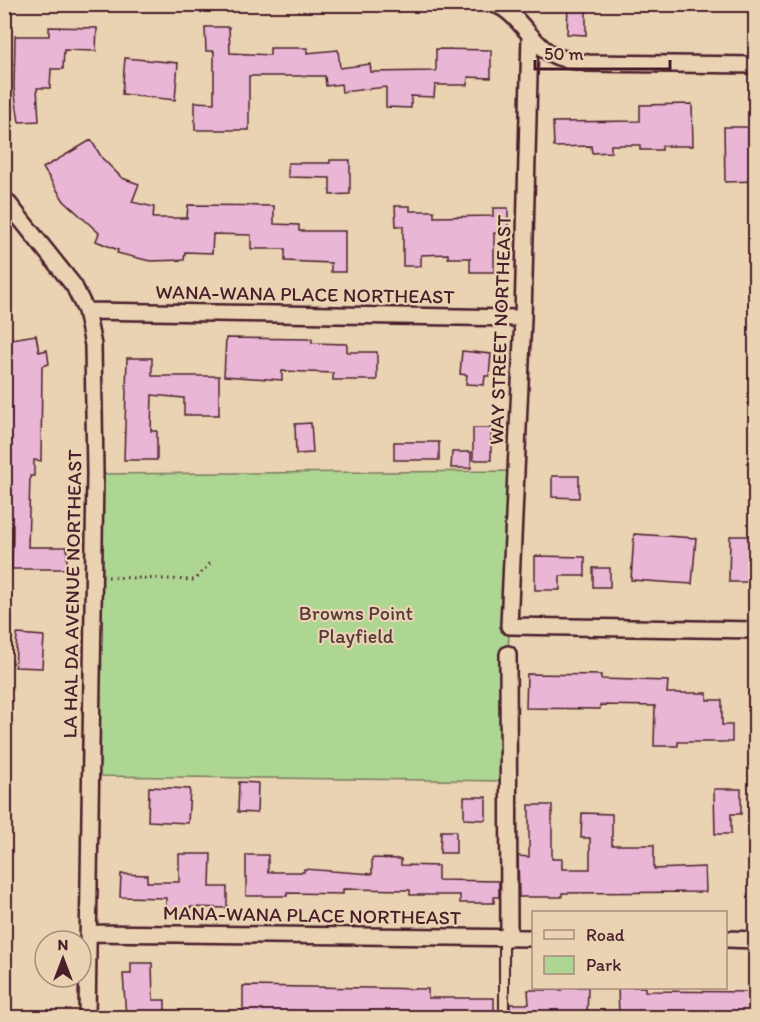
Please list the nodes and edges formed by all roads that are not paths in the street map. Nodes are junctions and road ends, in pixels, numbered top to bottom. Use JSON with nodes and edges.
{"nodes":[{"id":1,"x":494,"y":4,"type":"edge"},
{"id":2,"x":530,"y":35,"type":"junction"},
{"id":3,"x":756,"y":65,"type":"edge"},
{"id":4,"x":4,"y":198,"type":"edge"},
{"id":5,"x":86,"y":311,"type":"junction"},
{"id":6,"x":523,"y":318,"type":"junction"},
{"id":7,"x":756,"y":630,"type":"edge"},
{"id":8,"x":508,"y":654,"type":"dead end"},
{"id":9,"x":90,"y":929,"type":"edge"},
{"id":10,"x":93,"y":933,"type":"edge"},
{"id":11,"x":506,"y":938,"type":"junction"},
{"id":12,"x":532,"y":938,"type":"edge"},
{"id":13,"x":727,"y":939,"type":"edge"},
{"id":14,"x":756,"y":940,"type":"edge"},
{"id":15,"x":88,"y":989,"type":"edge"},
{"id":16,"x":87,"y":1017,"type":"edge"},
{"id":17,"x":504,"y":1017,"type":"edge"}],
"edges":[{"from":1,"to":2,"type":"street"},
{"from":2,"to":3,"type":"street"},
{"from":2,"to":6,"type":"street","name":"WAY STREET NORTHEAST"},
{"from":4,"to":5,"type":"street","name":"LA HAL DA AVENUE NORTHEAST"},
{"from":5,"to":6,"type":"street","name":"WANA-WANA PLACE NORTHEAST"},
{"from":5,"to":9,"type":"street","name":"LA HAL DA AVENUE NORTHEAST"},
{"from":6,"to":7,"type":"street","name":"WAY STREET NORTHEAST"},
{"from":8,"to":11,"type":"street"},
{"from":10,"to":11,"type":"street","name":"MANA-WANA PLACE NORTHEAST"},
{"from":11,"to":12,"type":"street","name":"MANA-WANA PLACE NORTHEAST"},
{"from":11,"to":17,"type":"lane"},
{"from":13,"to":14,"type":"street"},
{"from":15,"to":16,"type":"street","name":"LA HAL DA AVENUE NORTHEAST"}]}
